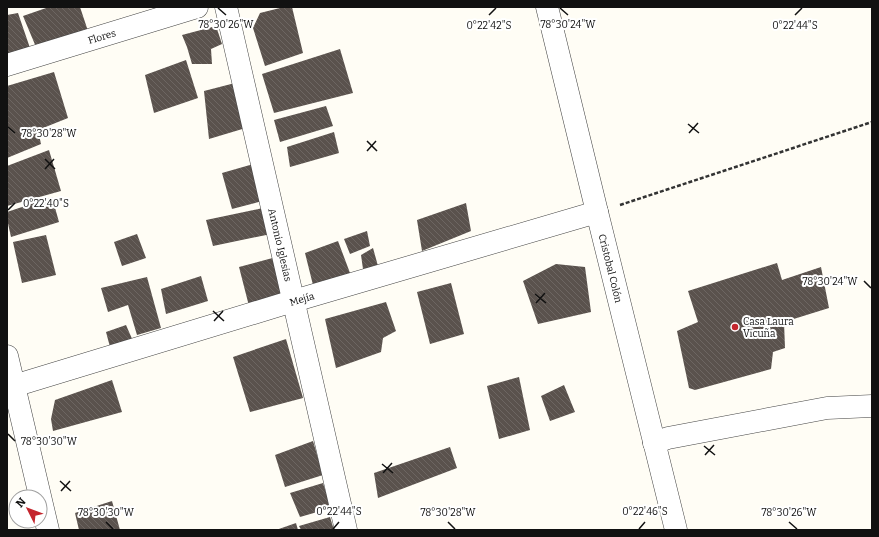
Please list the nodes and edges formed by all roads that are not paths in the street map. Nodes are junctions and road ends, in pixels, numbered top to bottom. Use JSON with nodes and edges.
{"nodes":[{"id":1,"x":197,"y":7,"type":"edge"},
{"id":2,"x":226,"y":7,"type":"edge"},
{"id":3,"x":547,"y":7,"type":"edge"},
{"id":4,"x":7,"y":65,"type":"edge"},
{"id":5,"x":597,"y":212,"type":"junction"},
{"id":6,"x":294,"y":302,"type":"junction"},
{"id":7,"x":7,"y":356,"type":"edge"},
{"id":8,"x":11,"y":387,"type":"edge"},
{"id":9,"x":872,"y":406,"type":"edge"},
{"id":10,"x":654,"y":443,"type":"junction"},
{"id":11,"x":48,"y":530,"type":"edge"},
{"id":12,"x":346,"y":530,"type":"edge"},
{"id":13,"x":676,"y":530,"type":"edge"}],
"edges":[{"from":1,"to":4,"type":"street","name":"Flores"},
{"from":2,"to":6,"type":"street","name":"Antonio Iglesias"},
{"from":3,"to":5,"type":"street","name":"Cristobal Colón"},
{"from":5,"to":6,"type":"street","name":"Mejía"},
{"from":5,"to":10,"type":"street","name":"Cristobal Colón"},
{"from":6,"to":8,"type":"street","name":"Mejía"},
{"from":6,"to":12,"type":"street","name":"Antonio Iglesias"},
{"from":7,"to":8,"type":"street"},
{"from":8,"to":11,"type":"street"},
{"from":9,"to":10,"type":"street"},
{"from":10,"to":13,"type":"street","name":"Cristobal Colón"}]}
